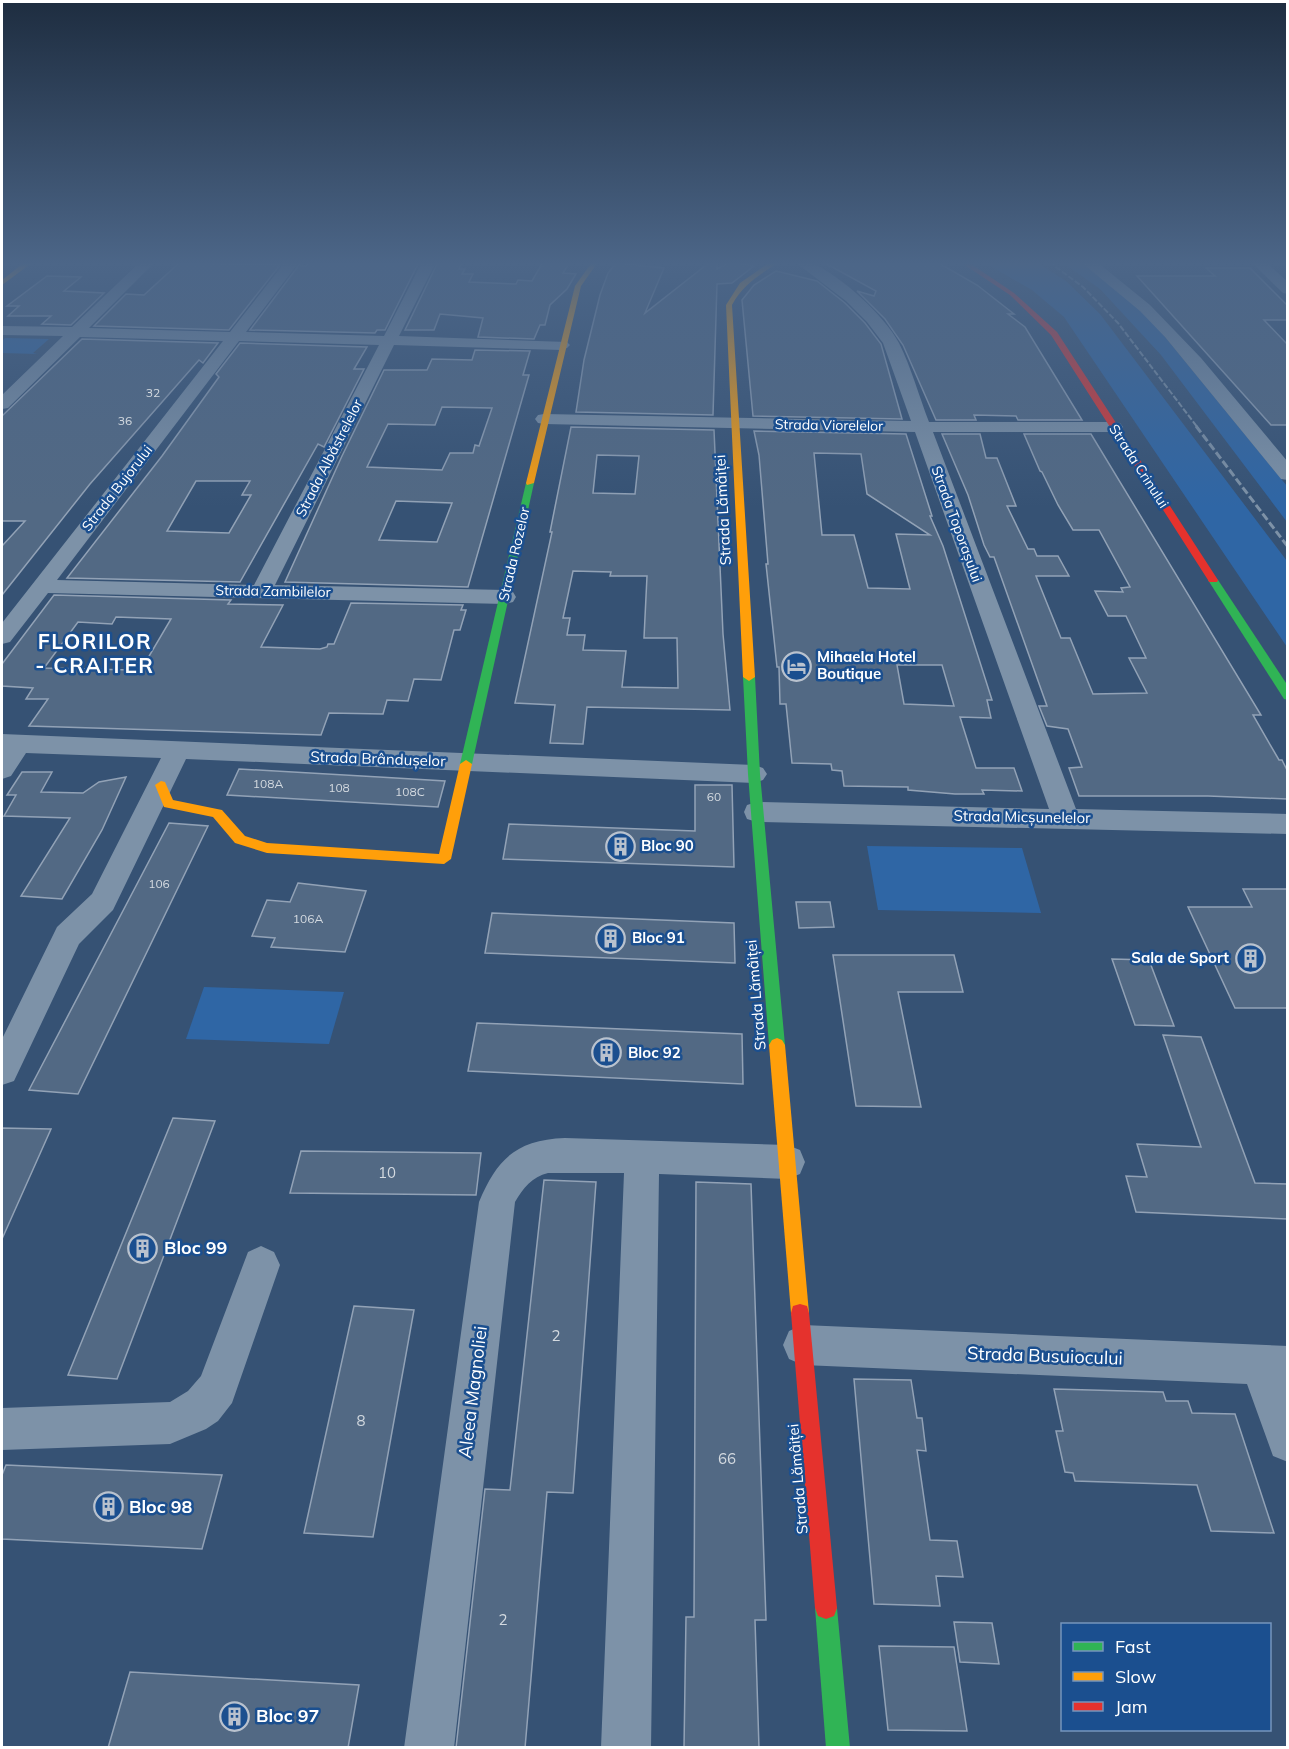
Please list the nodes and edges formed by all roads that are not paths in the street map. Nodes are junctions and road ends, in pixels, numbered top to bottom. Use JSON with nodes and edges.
{"nodes":[{"id":1,"x":64,"y":344,"type":"edge"},
{"id":2,"x":229,"y":344,"type":"edge"},
{"id":3,"x":387,"y":344,"type":"edge"},
{"id":4,"x":502,"y":344,"type":"edge"},
{"id":5,"x":731,"y":344,"type":"edge"},
{"id":6,"x":889,"y":344,"type":"edge"},
{"id":7,"x":1059,"y":344,"type":"edge"},
{"id":8,"x":1179,"y":344,"type":"edge"},
{"id":9,"x":562,"y":345,"type":"joint"},
{"id":10,"x":2,"y":404,"type":"edge"},
{"id":11,"x":544,"y":419,"type":"junction"},
{"id":12,"x":735,"y":423,"type":"junction"},
{"id":13,"x":923,"y":427,"type":"junction"},
{"id":14,"x":1114,"y":427,"type":"junction"},
{"id":15,"x":1287,"y":475,"type":"edge"},
{"id":16,"x":42,"y":585,"type":"junction"},
{"id":17,"x":262,"y":590,"type":"junction"},
{"id":18,"x":505,"y":597,"type":"junction"},
{"id":19,"x":2,"y":638,"type":"edge"},
{"id":20,"x":1287,"y":696,"type":"edge"},
{"id":21,"x":10,"y":743,"type":"edge"},
{"id":22,"x":177,"y":751,"type":"junction"},
{"id":23,"x":466,"y":763,"type":"junction"},
{"id":24,"x":2,"y":770,"type":"edge"},
{"id":25,"x":754,"y":774,"type":"junction"},
{"id":26,"x":161,"y":785,"type":"junction"},
{"id":27,"x":757,"y":812,"type":"junction"},
{"id":28,"x":1066,"y":818,"type":"junction"},
{"id":29,"x":1287,"y":824,"type":"edge"},
{"id":30,"x":2,"y":1070,"type":"edge"},
{"id":31,"x":642,"y":1157,"type":"junction"},
{"id":32,"x":787,"y":1162,"type":"junction"},
{"id":33,"x":261,"y":1265,"type":"dead end"},
{"id":34,"x":803,"y":1345,"type":"junction"},
{"id":35,"x":1274,"y":1365,"type":"edge"},
{"id":36,"x":2,"y":1429,"type":"edge"},
{"id":37,"x":1287,"y":1441,"type":"edge"},
{"id":38,"x":429,"y":1748,"type":"edge"},
{"id":39,"x":626,"y":1748,"type":"edge"},
{"id":40,"x":838,"y":1748,"type":"edge"}],
"edges":[{"from":1,"to":10,"type":"street"},
{"from":2,"to":16,"type":"street","name":"Strada Bujorului"},
{"from":3,"to":17,"type":"street","name":"Strada Albăstrelelor"},
{"from":4,"to":9,"type":"street"},
{"from":5,"to":12,"type":"street","name":"Strada Lămâiței"},
{"from":6,"to":13,"type":"street","name":"Strada Toporașului"},
{"from":7,"to":14,"type":"street","name":"Strada Crinului"},
{"from":8,"to":15,"type":"street"},
{"from":9,"to":11,"type":"street","name":"Strada Rozelor"},
{"from":11,"to":12,"type":"street","name":"Strada Viorelelor"},
{"from":11,"to":18,"type":"street","name":"Strada Rozelor"},
{"from":12,"to":13,"type":"street","name":"Strada Viorelelor"},
{"from":12,"to":25,"type":"street","name":"Strada Lămâiței"},
{"from":13,"to":14,"type":"street","name":"Strada Viorelelor"},
{"from":13,"to":28,"type":"street","name":"Strada Toporașului"},
{"from":14,"to":20,"type":"street","name":"Strada Crinului"},
{"from":16,"to":17,"type":"street","name":"Strada Zambilelor"},
{"from":16,"to":19,"type":"street","name":"Strada Bujorului"},
{"from":17,"to":18,"type":"street","name":"Strada Zambilelor"},
{"from":18,"to":23,"type":"street","name":"Strada Rozelor"},
{"from":21,"to":22,"type":"street","name":"Strada Brândușelor"},
{"from":21,"to":24,"type":"street"},
{"from":22,"to":23,"type":"street","name":"Strada Brândușelor"},
{"from":22,"to":26,"type":"street"},
{"from":23,"to":25,"type":"street","name":"Strada Brândușelor"},
{"from":23,"to":26,"type":"street","name":"Strada Rozelor"},
{"from":25,"to":27,"type":"street","name":"Strada Lămâiței"},
{"from":26,"to":30,"type":"street"},
{"from":27,"to":28,"type":"street","name":"Strada Micșunelelor"},
{"from":27,"to":32,"type":"street","name":"Strada Lămâiței"},
{"from":28,"to":29,"type":"street","name":"Strada Micșunelelor"},
{"from":31,"to":32,"type":"street","name":"Aleea Magnoliei"},
{"from":31,"to":38,"type":"street","name":"Aleea Magnoliei"},
{"from":31,"to":39,"type":"street"},
{"from":32,"to":34,"type":"street","name":"Strada Lămâiței"},
{"from":33,"to":36,"type":"street"},
{"from":34,"to":35,"type":"street","name":"Strada Busuiocului"},
{"from":34,"to":40,"type":"street","name":"Strada Lămâiței"},
{"from":35,"to":37,"type":"street"}]}
